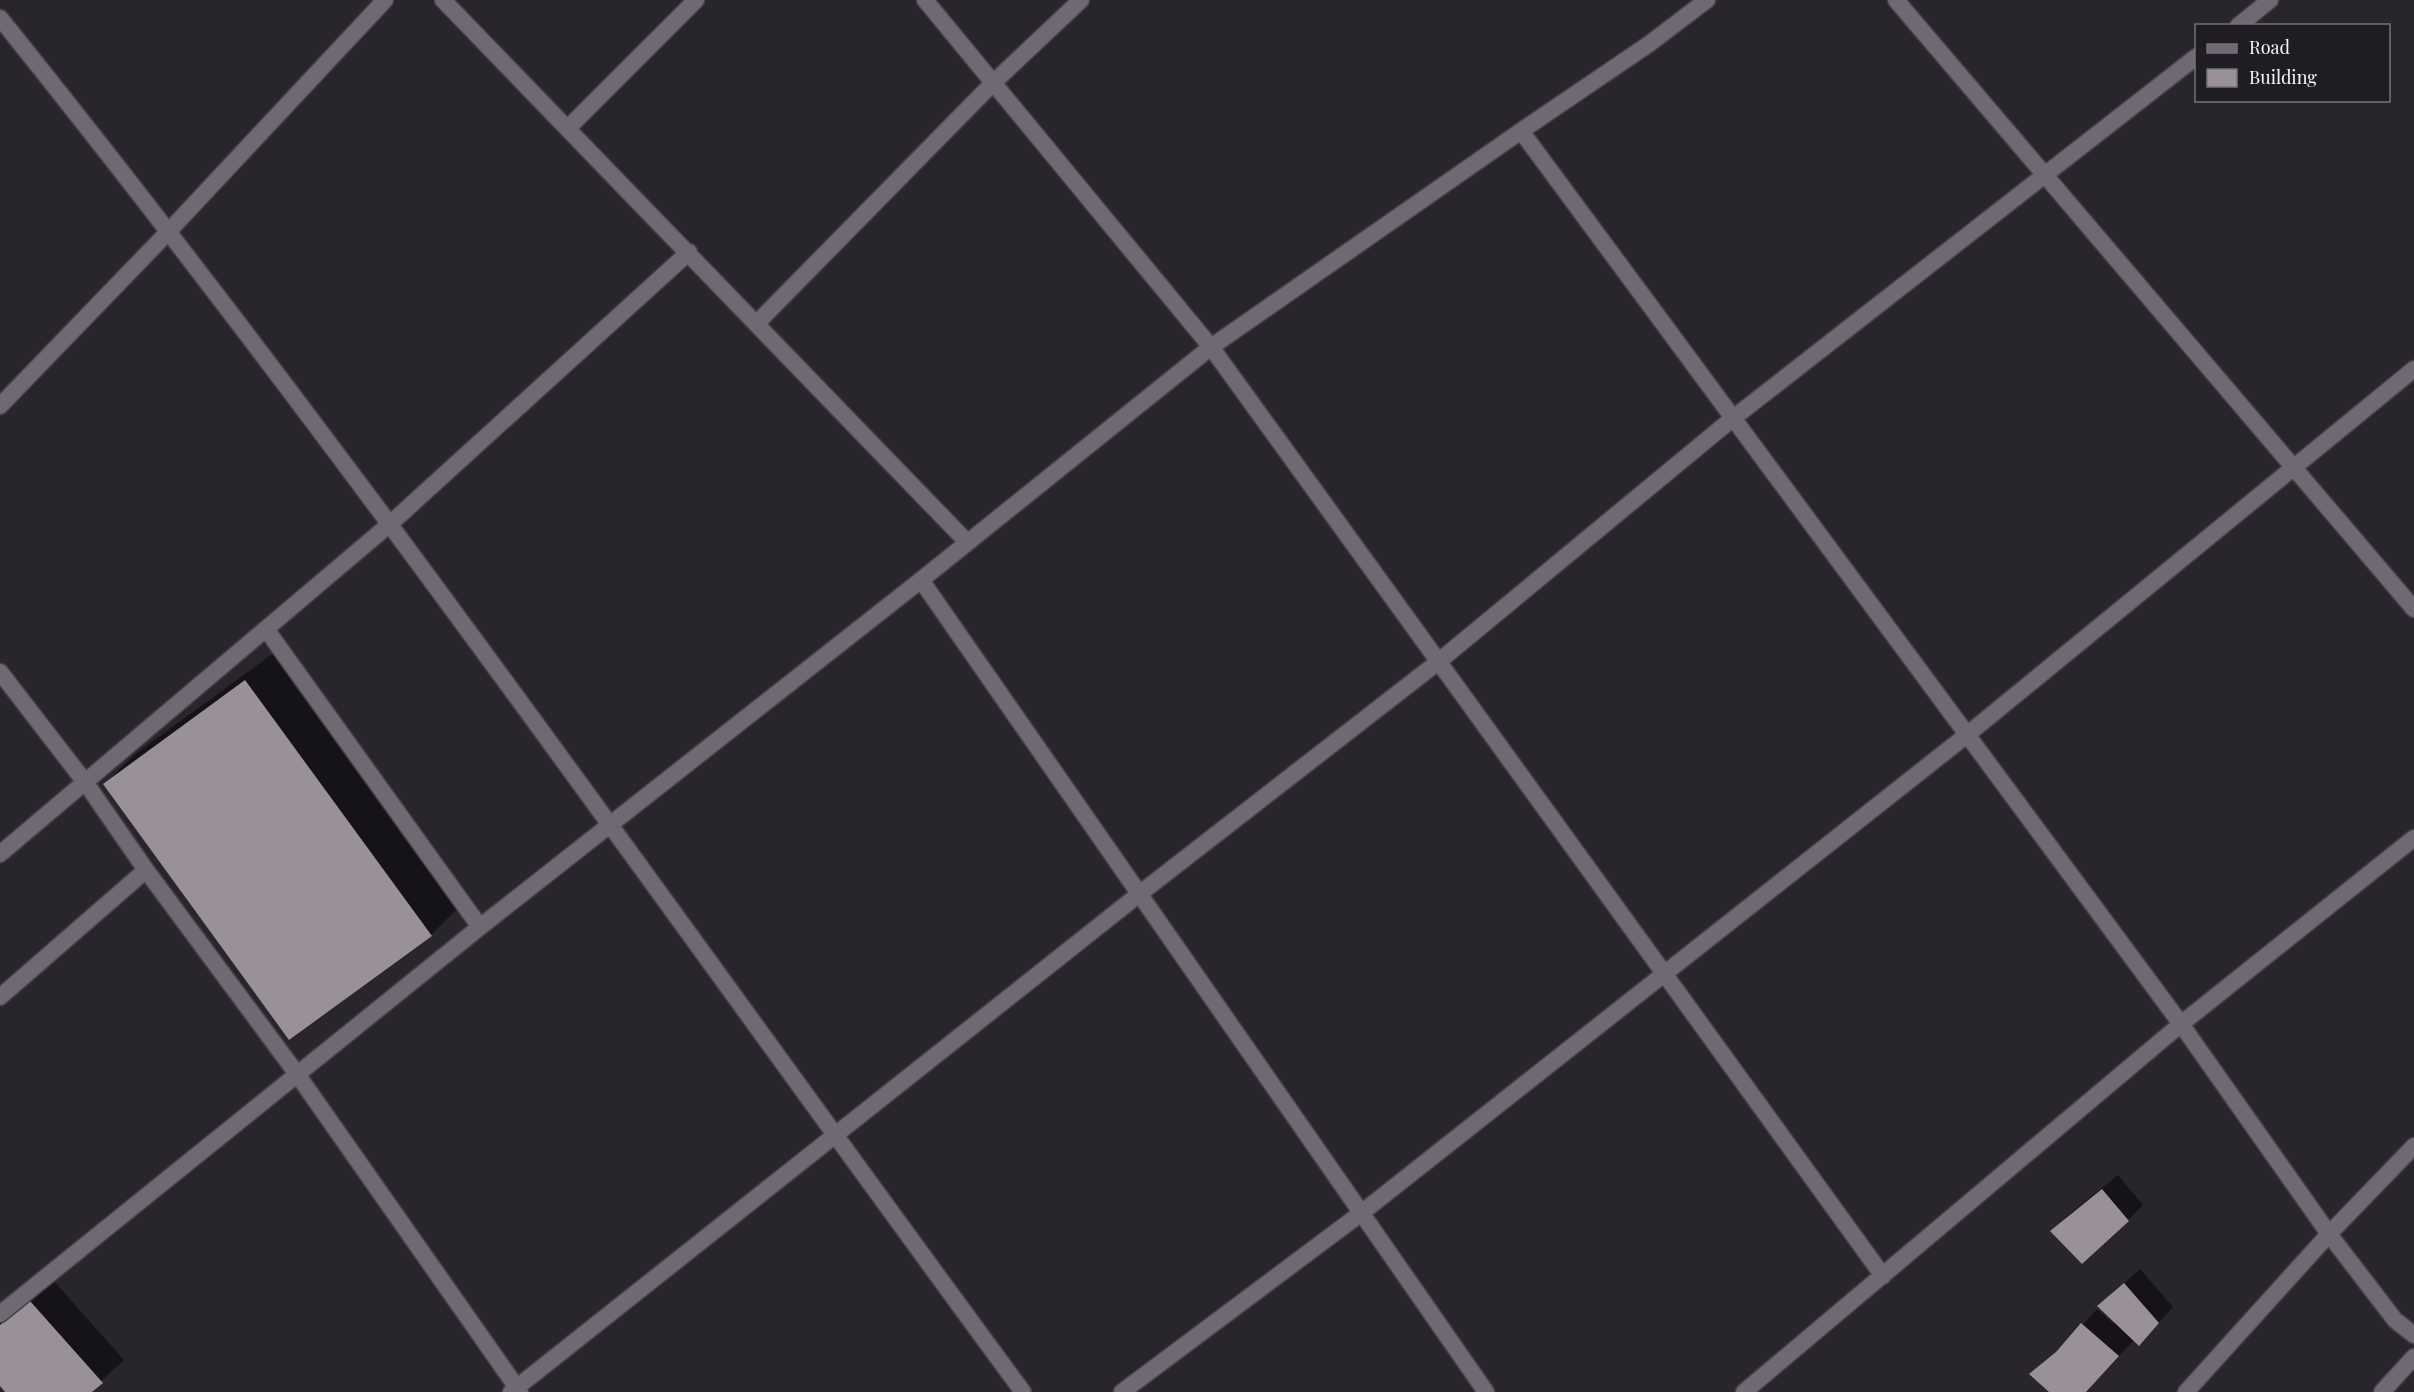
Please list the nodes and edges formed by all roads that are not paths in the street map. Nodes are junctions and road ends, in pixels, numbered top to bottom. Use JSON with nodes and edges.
{"nodes":[{"id":1,"x":385,"y":0,"type":"edge"},
{"id":2,"x":443,"y":0,"type":"edge"},
{"id":3,"x":696,"y":0,"type":"edge"},
{"id":4,"x":925,"y":0,"type":"edge"},
{"id":5,"x":1081,"y":0,"type":"edge"},
{"id":6,"x":1707,"y":0,"type":"edge"},
{"id":7,"x":1896,"y":0,"type":"edge"},
{"id":8,"x":2270,"y":0,"type":"edge"},
{"id":9,"x":0,"y":18,"type":"edge"},
{"id":10,"x":2240,"y":24,"type":"edge"},
{"id":11,"x":2195,"y":58,"type":"edge"},
{"id":12,"x":993,"y":83,"type":"junction"},
{"id":13,"x":568,"y":128,"type":"junction"},
{"id":14,"x":1521,"y":131,"type":"junction"},
{"id":15,"x":2044,"y":175,"type":"junction"},
{"id":16,"x":169,"y":231,"type":"junction"},
{"id":17,"x":689,"y":252,"type":"junction"},
{"id":18,"x":756,"y":324,"type":"junction"},
{"id":19,"x":1211,"y":347,"type":"junction"},
{"id":20,"x":2414,"y":369,"type":"edge"},
{"id":21,"x":0,"y":406,"type":"edge"},
{"id":22,"x":1732,"y":419,"type":"junction"},
{"id":23,"x":2292,"y":467,"type":"junction"},
{"id":24,"x":391,"y":523,"type":"junction"},
{"id":25,"x":967,"y":542,"type":"junction"},
{"id":26,"x":921,"y":580,"type":"junction"},
{"id":27,"x":2414,"y":609,"type":"edge"},
{"id":28,"x":266,"y":629,"type":"junction"},
{"id":29,"x":1438,"y":662,"type":"junction"},
{"id":30,"x":0,"y":672,"type":"edge"},
{"id":31,"x":1968,"y":734,"type":"junction"},
{"id":32,"x":85,"y":782,"type":"junction"},
{"id":33,"x":609,"y":825,"type":"junction"},
{"id":34,"x":2414,"y":838,"type":"edge"},
{"id":35,"x":0,"y":854,"type":"edge"},
{"id":36,"x":146,"y":870,"type":"junction"},
{"id":37,"x":1138,"y":895,"type":"junction"},
{"id":38,"x":480,"y":927,"type":"junction"},
{"id":39,"x":1664,"y":972,"type":"junction"},
{"id":40,"x":0,"y":997,"type":"edge"},
{"id":41,"x":2181,"y":1024,"type":"junction"},
{"id":42,"x":297,"y":1074,"type":"junction"},
{"id":43,"x":835,"y":1136,"type":"junction"},
{"id":44,"x":2414,"y":1146,"type":"edge"},
{"id":45,"x":1360,"y":1214,"type":"junction"},
{"id":46,"x":2329,"y":1234,"type":"junction"},
{"id":47,"x":1883,"y":1276,"type":"junction"},
{"id":48,"x":0,"y":1314,"type":"edge"},
{"id":49,"x":2414,"y":1335,"type":"edge"},
{"id":50,"x":2414,"y":1357,"type":"edge"},
{"id":51,"x":516,"y":1390,"type":"edge"},
{"id":52,"x":1023,"y":1392,"type":"edge"},
{"id":53,"x":1122,"y":1392,"type":"edge"},
{"id":54,"x":1486,"y":1392,"type":"edge"},
{"id":55,"x":1744,"y":1392,"type":"edge"},
{"id":56,"x":2186,"y":1392,"type":"edge"},
{"id":57,"x":2382,"y":1392,"type":"edge"}],
"edges":[{"from":1,"to":16,"type":"street"},
{"from":2,"to":13,"type":"street"},
{"from":3,"to":13,"type":"street"},
{"from":4,"to":12,"type":"street"},
{"from":5,"to":12,"type":"street"},
{"from":6,"to":14,"type":"street"},
{"from":7,"to":15,"type":"street"},
{"from":8,"to":10,"type":"street"},
{"from":9,"to":16,"type":"street"},
{"from":11,"to":15,"type":"street"},
{"from":12,"to":18,"type":"street"},
{"from":12,"to":19,"type":"street"},
{"from":13,"to":17,"type":"street"},
{"from":14,"to":19,"type":"street"},
{"from":14,"to":22,"type":"street"},
{"from":15,"to":22,"type":"street"},
{"from":15,"to":23,"type":"street"},
{"from":16,"to":21,"type":"street"},
{"from":16,"to":24,"type":"street"},
{"from":17,"to":18,"type":"street"},
{"from":17,"to":24,"type":"street"},
{"from":18,"to":25,"type":"street"},
{"from":19,"to":25,"type":"street"},
{"from":19,"to":29,"type":"street"},
{"from":20,"to":23,"type":"street"},
{"from":22,"to":29,"type":"street"},
{"from":22,"to":31,"type":"street"},
{"from":23,"to":27,"type":"street"},
{"from":23,"to":31,"type":"street"},
{"from":24,"to":28,"type":"street"},
{"from":24,"to":33,"type":"street"},
{"from":25,"to":26,"type":"street"},
{"from":26,"to":33,"type":"street"},
{"from":26,"to":37,"type":"street"},
{"from":28,"to":32,"type":"street"},
{"from":28,"to":38,"type":"street"},
{"from":29,"to":37,"type":"street"},
{"from":29,"to":39,"type":"street"},
{"from":30,"to":32,"type":"street"},
{"from":31,"to":39,"type":"street"},
{"from":31,"to":41,"type":"street"},
{"from":32,"to":35,"type":"street"},
{"from":32,"to":36,"type":"street"},
{"from":33,"to":38,"type":"street"},
{"from":33,"to":43,"type":"street"},
{"from":34,"to":41,"type":"street"},
{"from":36,"to":40,"type":"street"},
{"from":36,"to":42,"type":"street"},
{"from":37,"to":43,"type":"street"},
{"from":37,"to":45,"type":"street"},
{"from":38,"to":42,"type":"street"},
{"from":39,"to":45,"type":"street"},
{"from":39,"to":47,"type":"street"},
{"from":41,"to":46,"type":"street"},
{"from":41,"to":47,"type":"street"},
{"from":42,"to":48,"type":"street"},
{"from":42,"to":51,"type":"street"},
{"from":43,"to":51,"type":"street"},
{"from":43,"to":52,"type":"street"},
{"from":44,"to":46,"type":"street"},
{"from":45,"to":53,"type":"street"},
{"from":45,"to":54,"type":"street"},
{"from":46,"to":49,"type":"street"},
{"from":46,"to":56,"type":"street"},
{"from":47,"to":55,"type":"street"},
{"from":50,"to":57,"type":"street"}]}
